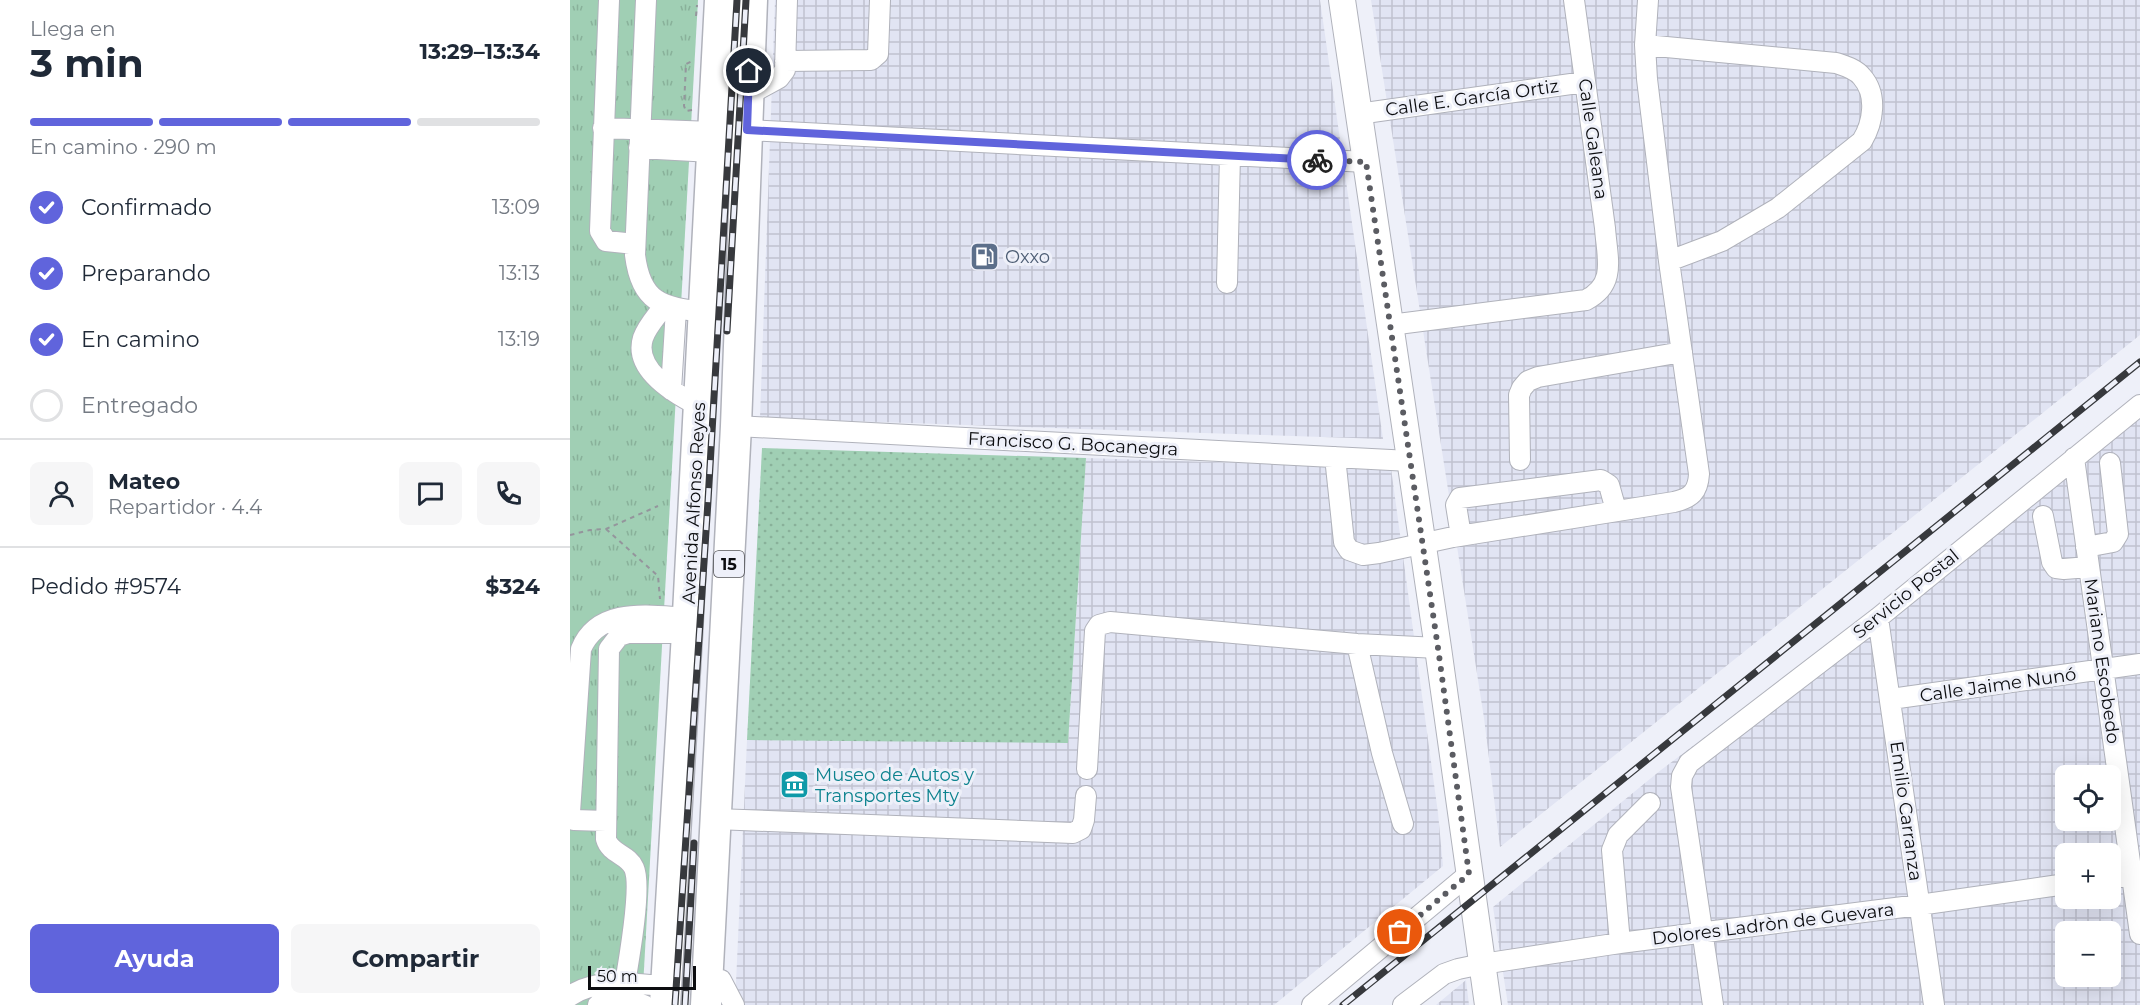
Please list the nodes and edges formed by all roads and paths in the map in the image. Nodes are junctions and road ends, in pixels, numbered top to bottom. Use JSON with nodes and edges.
{"nodes":[{"id":1,"x":609,"y":0,"type":"edge"},
{"id":2,"x":646,"y":0,"type":"edge"},
{"id":3,"x":752,"y":0,"type":"edge"},
{"id":4,"x":787,"y":0,"type":"edge"},
{"id":5,"x":880,"y":0,"type":"edge"},
{"id":6,"x":1342,"y":0,"type":"edge"},
{"id":7,"x":1574,"y":0,"type":"edge"},
{"id":8,"x":1647,"y":0,"type":"edge"},
{"id":9,"x":707,"y":7,"type":"edge"},
{"id":10,"x":1645,"y":45,"type":"junction"},
{"id":11,"x":694,"y":60,"type":"dead end"},
{"id":12,"x":785,"y":61,"type":"junction"},
{"id":13,"x":1585,"y":82,"type":"junction"},
{"id":14,"x":748,"y":95,"type":"junction"},
{"id":15,"x":688,"y":111,"type":"dead end"},
{"id":16,"x":1358,"y":114,"type":"junction"},
{"id":17,"x":603,"y":128,"type":"junction"},
{"id":18,"x":747,"y":130,"type":"junction"},
{"id":19,"x":639,"y":138,"type":"junction"},
{"id":20,"x":713,"y":142,"type":"junction"},
{"id":21,"x":1230,"y":155,"type":"junction"},
{"id":22,"x":1366,"y":162,"type":"junction"},
{"id":23,"x":744,"y":207,"type":"junction"},
{"id":24,"x":635,"y":244,"type":"junction"},
{"id":25,"x":1669,"y":261,"type":"junction"},
{"id":26,"x":706,"y":264,"type":"junction"},
{"id":27,"x":1227,"y":284,"type":"dead end"},
{"id":28,"x":681,"y":309,"type":"junction"},
{"id":29,"x":1389,"y":325,"type":"junction"},
{"id":30,"x":1682,"y":352,"type":"junction"},
{"id":31,"x":671,"y":390,"type":"junction"},
{"id":32,"x":2140,"y":405,"type":"edge"},
{"id":33,"x":699,"y":406,"type":"junction"},
{"id":34,"x":736,"y":426,"type":"junction"},
{"id":35,"x":1335,"y":457,"type":"junction"},
{"id":36,"x":2074,"y":458,"type":"junction"},
{"id":37,"x":1520,"y":460,"type":"dead end"},
{"id":38,"x":1410,"y":461,"type":"junction"},
{"id":39,"x":2110,"y":463,"type":"dead end"},
{"id":40,"x":658,"y":506,"type":"dead end"},
{"id":41,"x":1616,"y":510,"type":"junction"},
{"id":42,"x":2043,"y":516,"type":"dead end"},
{"id":43,"x":606,"y":529,"type":"junction"},
{"id":44,"x":570,"y":535,"type":"edge"},
{"id":45,"x":1461,"y":536,"type":"junction"},
{"id":46,"x":1422,"y":543,"type":"junction"},
{"id":47,"x":2088,"y":557,"type":"junction"},
{"id":48,"x":1878,"y":618,"type":"junction"},
{"id":49,"x":679,"y":622,"type":"junction"},
{"id":50,"x":1357,"y":644,"type":"junction"},
{"id":51,"x":1438,"y":648,"type":"junction"},
{"id":52,"x":2140,"y":664,"type":"edge"},
{"id":53,"x":2104,"y":670,"type":"junction"},
{"id":54,"x":1891,"y":699,"type":"junction"},
{"id":55,"x":1087,"y":769,"type":"dead end"},
{"id":56,"x":1086,"y":796,"type":"dead end"},
{"id":57,"x":1650,"y":803,"type":"dead end"},
{"id":58,"x":716,"y":819,"type":"junction"},
{"id":59,"x":606,"y":821,"type":"junction"},
{"id":60,"x":1403,"y":824,"type":"dead end"},
{"id":61,"x":1469,"y":874,"type":"junction"},
{"id":62,"x":2136,"y":874,"type":"edge"},
{"id":63,"x":2121,"y":876,"type":"edge"},
{"id":64,"x":2055,"y":886,"type":"edge"},
{"id":65,"x":1919,"y":905,"type":"junction"},
{"id":66,"x":711,"y":921,"type":"junction"},
{"id":67,"x":1702,"y":933,"type":"junction"},
{"id":68,"x":2140,"y":934,"type":"edge"},
{"id":69,"x":1620,"y":943,"type":"junction"},
{"id":70,"x":1482,"y":964,"type":"junction"},
{"id":71,"x":570,"y":996,"type":"edge"},
{"id":72,"x":725,"y":997,"type":"edge"},
{"id":73,"x":643,"y":998,"type":"edge"},
{"id":74,"x":598,"y":1005,"type":"edge"},
{"id":75,"x":705,"y":1005,"type":"edge"},
{"id":76,"x":1312,"y":1005,"type":"edge"},
{"id":77,"x":1403,"y":1005,"type":"edge"},
{"id":78,"x":1488,"y":1005,"type":"edge"},
{"id":79,"x":1713,"y":1005,"type":"edge"},
{"id":80,"x":1934,"y":1005,"type":"edge"}],
"edges":[{"from":1,"to":17,"type":"street"},
{"from":2,"to":19,"type":"street"},
{"from":3,"to":14,"type":"highway","number":"15"},
{"from":4,"to":12,"type":"street"},
{"from":5,"to":12,"type":"street"},
{"from":6,"to":16,"type":"main road"},
{"from":7,"to":13,"type":"street","name":"Calle Galeana"},
{"from":8,"to":10,"type":"street"},
{"from":9,"to":20,"type":"highway","name":"Avenida Alfonso Reyes","number":"15"},
{"from":10,"to":25,"type":"street"},
{"from":10,"to":25,"type":"street"},
{"from":11,"to":15,"type":"path"},
{"from":12,"to":14,"type":"street"},
{"from":13,"to":16,"type":"street","name":"Calle E. García Ortiz"},
{"from":13,"to":29,"type":"street","name":"Calle Galeana"},
{"from":14,"to":18,"type":"highway","number":"15"},
{"from":16,"to":22,"type":"main road"},
{"from":17,"to":19,"type":"street"},
{"from":17,"to":24,"type":"street"},
{"from":18,"to":21,"type":"street"},
{"from":18,"to":23,"type":"highway","number":"15"},
{"from":19,"to":20,"type":"street"},
{"from":19,"to":24,"type":"street"},
{"from":20,"to":26,"type":"highway","name":"Avenida Alfonso Reyes","number":"15"},
{"from":21,"to":22,"type":"street"},
{"from":21,"to":27,"type":"street"},
{"from":22,"to":29,"type":"main road"},
{"from":23,"to":26,"type":"highway"},
{"from":23,"to":34,"type":"highway","number":"15"},
{"from":24,"to":28,"type":"street"},
{"from":25,"to":30,"type":"street"},
{"from":26,"to":28,"type":"highway","name":"Avenida Alfonso Reyes","number":"15"},
{"from":28,"to":31,"type":"street"},
{"from":28,"to":31,"type":"street"},
{"from":28,"to":33,"type":"highway","name":"Avenida Alfonso Reyes","number":"15"},
{"from":29,"to":38,"type":"main road"},
{"from":30,"to":37,"type":"street"},
{"from":30,"to":41,"type":"street"},
{"from":31,"to":33,"type":"street"},
{"from":32,"to":36,"type":"street","name":"Servicio Postal"},
{"from":33,"to":49,"type":"highway","name":"Avenida Alfonso Reyes","number":"15"},
{"from":34,"to":35,"type":"street","name":"Francisco G. Bocanegra"},
{"from":34,"to":58,"type":"highway","number":"15"},
{"from":35,"to":38,"type":"street","name":"Francisco G. Bocanegra"},
{"from":35,"to":46,"type":"street"},
{"from":36,"to":47,"type":"street","name":"Mariano Escobedo"},
{"from":36,"to":48,"type":"street","name":"Servicio Postal"},
{"from":38,"to":46,"type":"main road"},
{"from":39,"to":47,"type":"street"},
{"from":40,"to":43,"type":"path"},
{"from":41,"to":45,"type":"street"},
{"from":41,"to":45,"type":"street"},
{"from":42,"to":47,"type":"street"},
{"from":43,"to":44,"type":"path"},
{"from":43,"to":49,"type":"path"},
{"from":45,"to":46,"type":"street"},
{"from":46,"to":51,"type":"main road"},
{"from":47,"to":53,"type":"street","name":"Mariano Escobedo"},
{"from":48,"to":54,"type":"street","name":"Emilio Carranza"},
{"from":48,"to":67,"type":"street","name":"Servicio Postal"},
{"from":49,"to":59,"type":"street"},
{"from":49,"to":59,"type":"street"},
{"from":49,"to":73,"type":"highway","name":"Avenida Alfonso Reyes","number":"15"},
{"from":50,"to":51,"type":"street"},
{"from":50,"to":55,"type":"street"},
{"from":50,"to":60,"type":"street"},
{"from":51,"to":61,"type":"main road"},
{"from":52,"to":53,"type":"street","name":"Calle Jaime Nunó"},
{"from":53,"to":54,"type":"street","name":"Calle Jaime Nunó"},
{"from":53,"to":62,"type":"street","name":"Mariano Escobedo"},
{"from":54,"to":65,"type":"street","name":"Emilio Carranza"},
{"from":56,"to":58,"type":"street"},
{"from":57,"to":69,"type":"street"},
{"from":58,"to":66,"type":"highway","number":"15"},
{"from":59,"to":73,"type":"street"},
{"from":61,"to":70,"type":"main road"},
{"from":61,"to":76,"type":"street"},
{"from":62,"to":63,"type":"street"},
{"from":62,"to":68,"type":"street","name":"Mariano Escobedo"},
{"from":64,"to":65,"type":"street","name":"Dolores Ladròn de Guevara"},
{"from":65,"to":67,"type":"street","name":"Dolores Ladròn de Guevara"},
{"from":65,"to":80,"type":"street","name":"Emilio Carranza"},
{"from":66,"to":72,"type":"highway"},
{"from":66,"to":75,"type":"highway","number":"15"},
{"from":67,"to":69,"type":"street","name":"Dolores Ladròn de Guevara"},
{"from":67,"to":79,"type":"street"},
{"from":69,"to":70,"type":"street","name":"Dolores Ladròn de Guevara"},
{"from":70,"to":77,"type":"street","name":"Dolores Ladròn de Guevara"},
{"from":70,"to":78,"type":"main road"},
{"from":71,"to":73,"type":"street"},
{"from":73,"to":74,"type":"street"}]}
